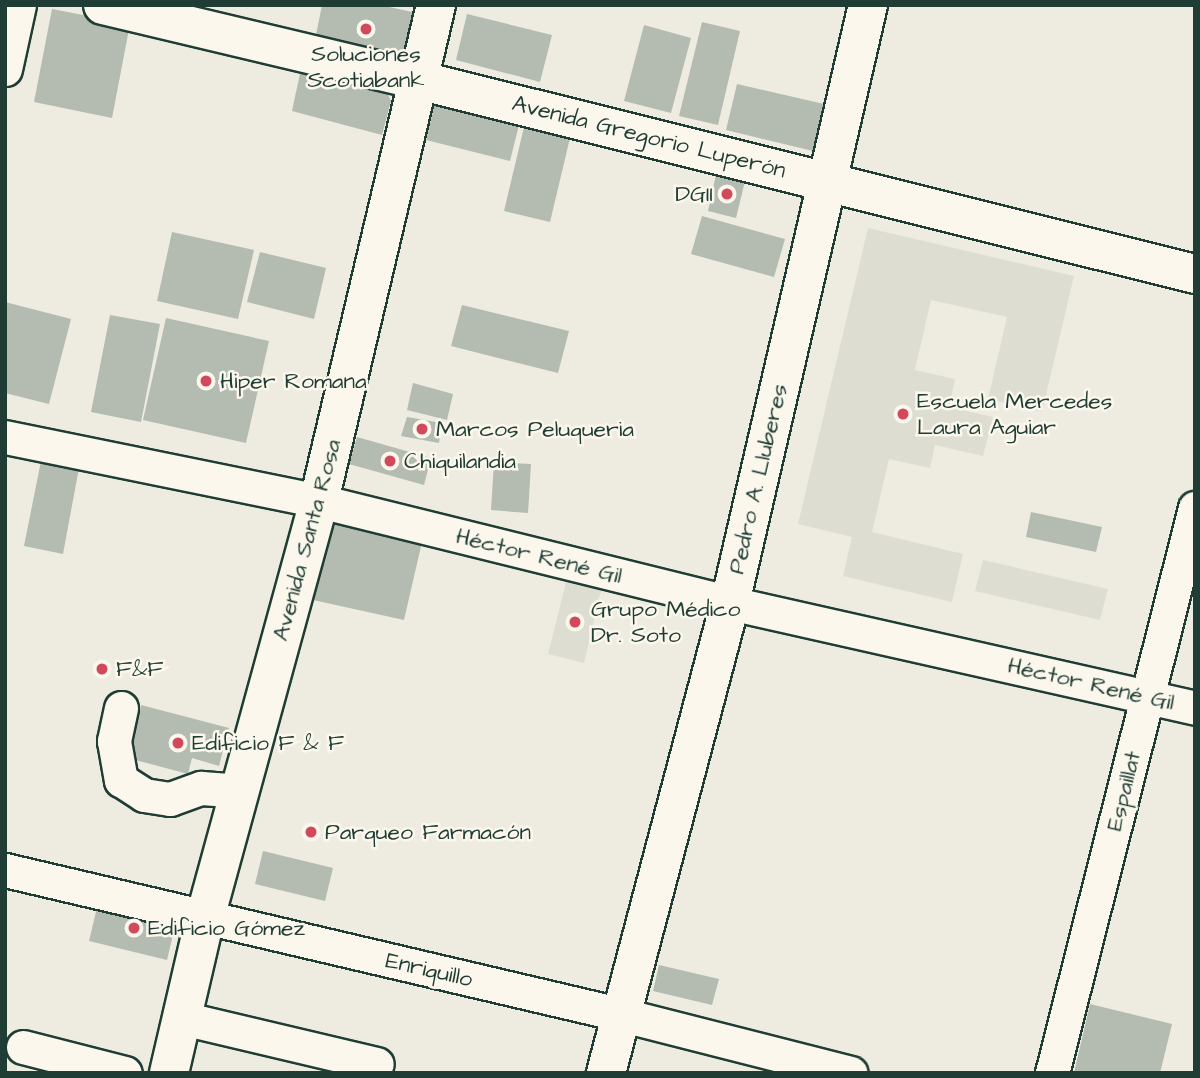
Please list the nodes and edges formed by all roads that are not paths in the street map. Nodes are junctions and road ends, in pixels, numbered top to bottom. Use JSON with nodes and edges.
{"nodes":[{"id":1,"x":19,"y":5,"type":"edge"},
{"id":2,"x":103,"y":5,"type":"edge"},
{"id":3,"x":436,"y":5,"type":"edge"},
{"id":4,"x":869,"y":5,"type":"edge"},
{"id":5,"x":5,"y":69,"type":"edge"},
{"id":6,"x":418,"y":80,"type":"junction"},
{"id":7,"x":827,"y":180,"type":"junction"},
{"id":8,"x":1195,"y":274,"type":"edge"},
{"id":9,"x":5,"y":436,"type":"edge"},
{"id":10,"x":318,"y":501,"type":"junction"},
{"id":11,"x":1195,"y":508,"type":"edge"},
{"id":12,"x":730,"y":603,"type":"junction"},
{"id":13,"x":1149,"y":696,"type":"junction"},
{"id":14,"x":121,"y":708,"type":"dead end"},
{"id":15,"x":1195,"y":708,"type":"edge"},
{"id":16,"x":240,"y":791,"type":"junction"},
{"id":17,"x":5,"y":870,"type":"edge"},
{"id":18,"x":205,"y":918,"type":"junction"},
{"id":19,"x":619,"y":1014,"type":"junction"},
{"id":20,"x":182,"y":1018,"type":"junction"},
{"id":21,"x":23,"y":1047,"type":"dead end"},
{"id":22,"x":377,"y":1063,"type":"dead end"},
{"id":23,"x":125,"y":1073,"type":"edge"},
{"id":24,"x":169,"y":1073,"type":"edge"},
{"id":25,"x":606,"y":1073,"type":"edge"},
{"id":26,"x":851,"y":1073,"type":"edge"},
{"id":27,"x":1052,"y":1073,"type":"edge"}],
"edges":[{"from":1,"to":5,"type":"street"},
{"from":2,"to":6,"type":"main road","name":"Avenida Gregorio Luperón"},
{"from":3,"to":6,"type":"main road","name":"Avenida Santa Rosa"},
{"from":4,"to":7,"type":"main road","name":"Pedro A. Lluberes"},
{"from":6,"to":7,"type":"main road","name":"Avenida Gregorio Luperón"},
{"from":6,"to":10,"type":"main road","name":"Avenida Santa Rosa"},
{"from":7,"to":8,"type":"main road","name":"Avenida Gregorio Luperón"},
{"from":7,"to":12,"type":"main road","name":"Pedro A. Lluberes"},
{"from":9,"to":10,"type":"street","name":"Héctor René Gil"},
{"from":10,"to":12,"type":"street","name":"Héctor René Gil"},
{"from":10,"to":16,"type":"main road","name":"Avenida Santa Rosa"},
{"from":11,"to":13,"type":"street","name":"Espaillat"},
{"from":12,"to":13,"type":"street","name":"Héctor René Gil"},
{"from":12,"to":19,"type":"main road","name":"Pedro A. Lluberes"},
{"from":13,"to":15,"type":"street","name":"Héctor René Gil"},
{"from":13,"to":27,"type":"street","name":"Espaillat"},
{"from":14,"to":16,"type":"street"},
{"from":16,"to":18,"type":"main road","name":"Avenida Santa Rosa"},
{"from":17,"to":18,"type":"street","name":"Enriquillo"},
{"from":18,"to":19,"type":"street","name":"Enriquillo"},
{"from":18,"to":20,"type":"main road","name":"Avenida Santa Rosa"},
{"from":19,"to":25,"type":"main road","name":"Pedro A. Lluberes"},
{"from":19,"to":26,"type":"street","name":"Enriquillo"},
{"from":20,"to":22,"type":"street"},
{"from":20,"to":24,"type":"main road","name":"Avenida Santa Rosa"},
{"from":21,"to":23,"type":"street"}]}
